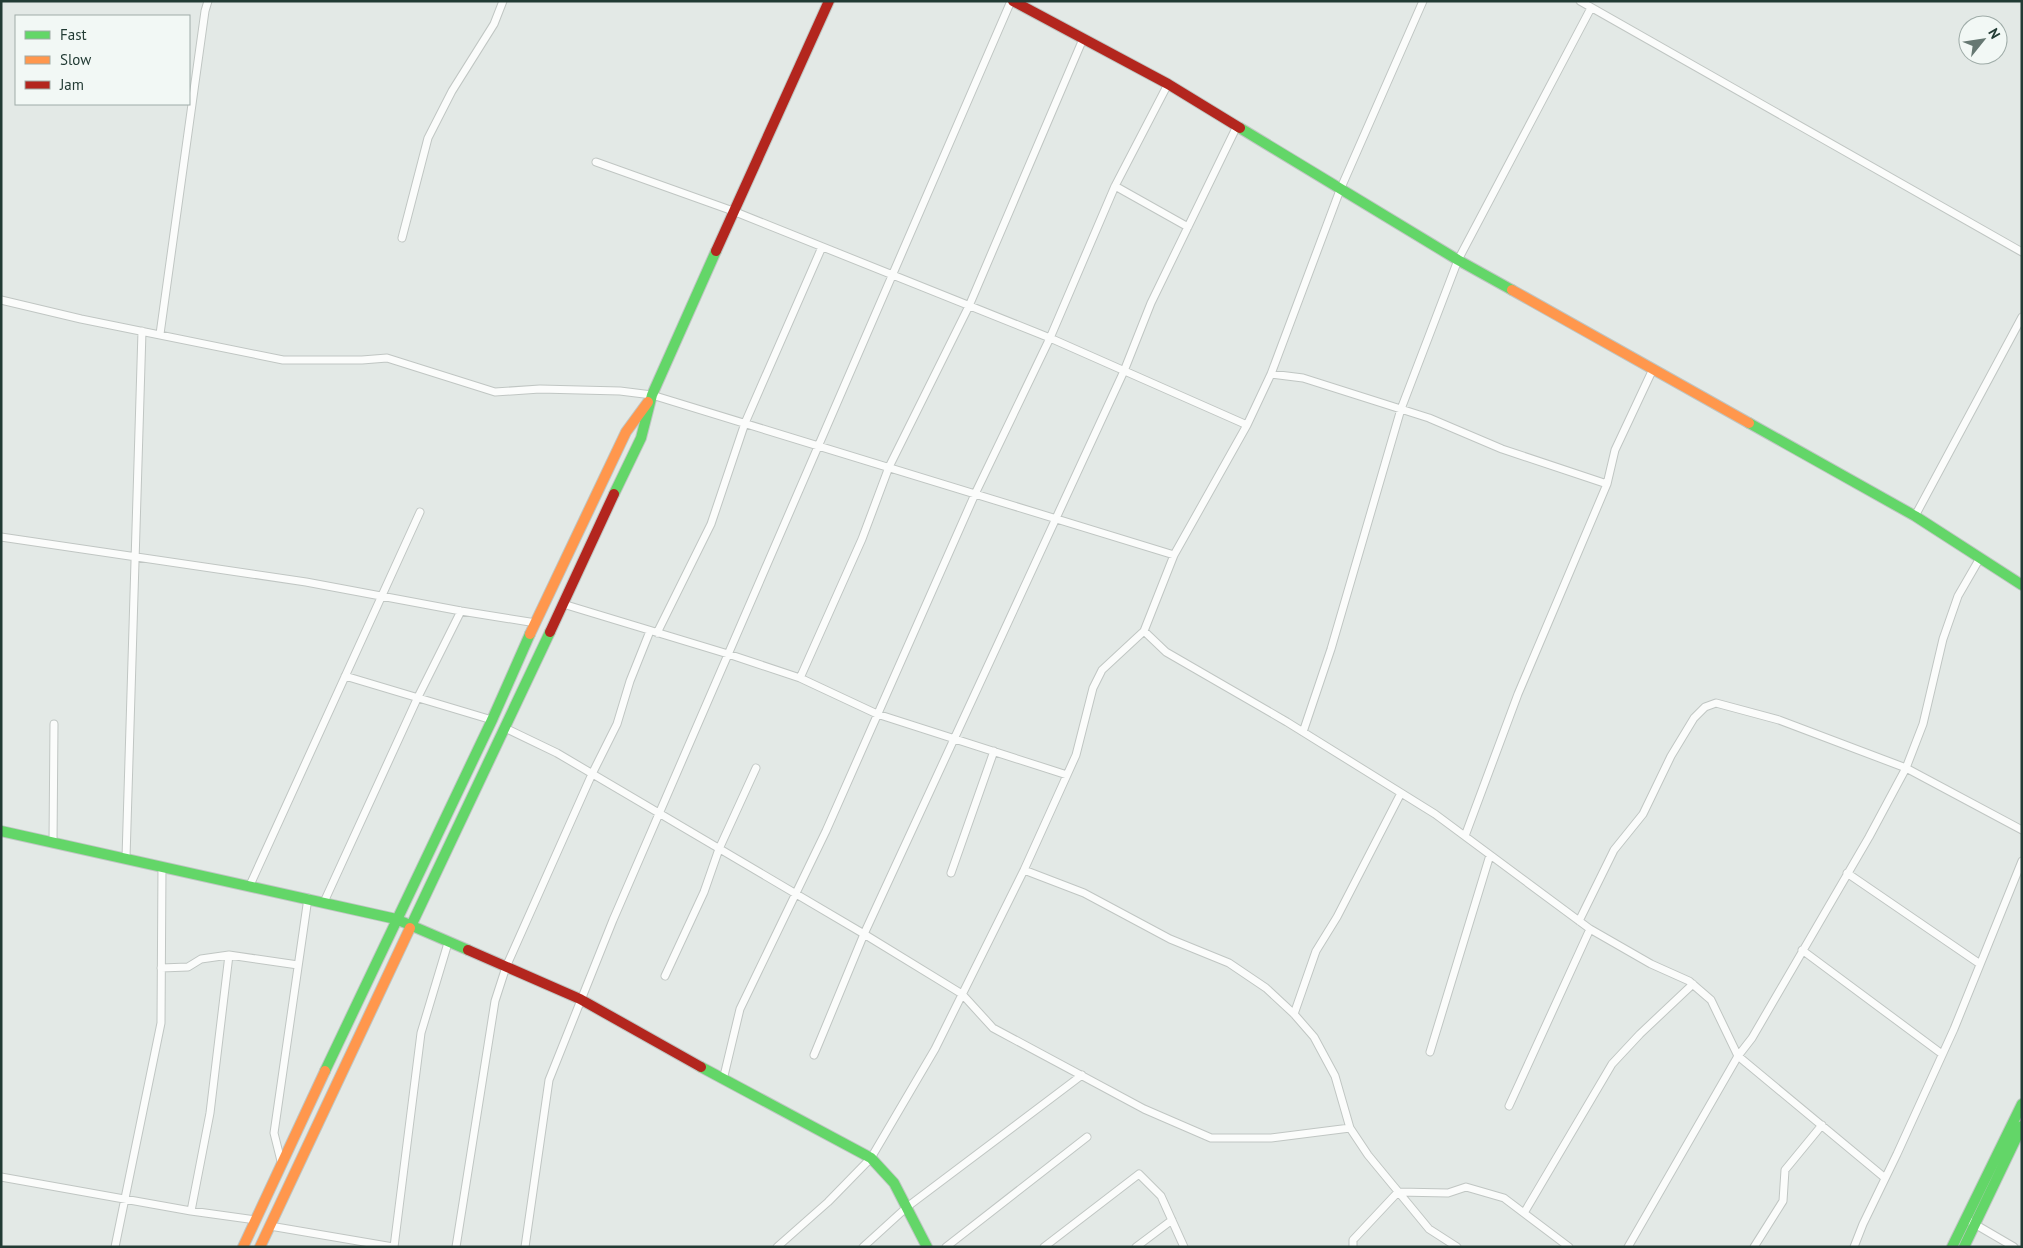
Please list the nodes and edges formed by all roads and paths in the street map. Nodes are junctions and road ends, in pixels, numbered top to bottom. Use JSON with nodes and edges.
{"nodes":[{"id":1,"x":208,"y":1,"type":"edge"},
{"id":2,"x":503,"y":1,"type":"edge"},
{"id":3,"x":829,"y":1,"type":"edge"},
{"id":4,"x":1012,"y":1,"type":"edge"},
{"id":5,"x":1423,"y":1,"type":"edge"},
{"id":6,"x":1580,"y":1,"type":"edge"},
{"id":7,"x":1591,"y":8,"type":"junction"},
{"id":8,"x":1083,"y":38,"type":"junction"},
{"id":9,"x":1168,"y":84,"type":"junction"},
{"id":10,"x":1237,"y":126,"type":"junction"},
{"id":11,"x":596,"y":162,"type":"dead end"},
{"id":12,"x":1115,"y":186,"type":"junction"},
{"id":13,"x":1340,"y":190,"type":"junction"},
{"id":14,"x":733,"y":211,"type":"junction"},
{"id":15,"x":1188,"y":227,"type":"junction"},
{"id":16,"x":402,"y":238,"type":"dead end"},
{"id":17,"x":822,"y":247,"type":"junction"},
{"id":18,"x":2022,"y":252,"type":"edge"},
{"id":19,"x":1458,"y":260,"type":"junction"},
{"id":20,"x":891,"y":275,"type":"junction"},
{"id":21,"x":1,"y":300,"type":"edge"},
{"id":22,"x":969,"y":306,"type":"junction"},
{"id":23,"x":2022,"y":317,"type":"edge"},
{"id":24,"x":142,"y":331,"type":"junction"},
{"id":25,"x":160,"y":334,"type":"junction"},
{"id":26,"x":1050,"y":338,"type":"junction"},
{"id":27,"x":1652,"y":369,"type":"junction"},
{"id":28,"x":1124,"y":371,"type":"junction"},
{"id":29,"x":1271,"y":374,"type":"junction"},
{"id":30,"x":652,"y":395,"type":"junction"},
{"id":31,"x":1401,"y":410,"type":"junction"},
{"id":32,"x":745,"y":423,"type":"junction"},
{"id":33,"x":1247,"y":425,"type":"junction"},
{"id":34,"x":818,"y":446,"type":"junction"},
{"id":35,"x":889,"y":467,"type":"junction"},
{"id":36,"x":1608,"y":484,"type":"junction"},
{"id":37,"x":975,"y":494,"type":"junction"},
{"id":38,"x":420,"y":512,"type":"dead end"},
{"id":39,"x":1915,"y":516,"type":"junction"},
{"id":40,"x":1055,"y":518,"type":"junction"},
{"id":41,"x":1,"y":537,"type":"edge"},
{"id":42,"x":1174,"y":555,"type":"junction"},
{"id":43,"x":134,"y":556,"type":"junction"},
{"id":44,"x":1980,"y":558,"type":"junction"},
{"id":45,"x":2022,"y":585,"type":"edge"},
{"id":46,"x":381,"y":596,"type":"junction"},
{"id":47,"x":563,"y":604,"type":"junction"},
{"id":48,"x":461,"y":611,"type":"junction"},
{"id":49,"x":536,"y":623,"type":"junction"},
{"id":50,"x":1144,"y":631,"type":"junction"},
{"id":51,"x":653,"y":632,"type":"junction"},
{"id":52,"x":728,"y":654,"type":"junction"},
{"id":53,"x":345,"y":676,"type":"junction"},
{"id":54,"x":800,"y":678,"type":"junction"},
{"id":55,"x":417,"y":699,"type":"junction"},
{"id":56,"x":877,"y":714,"type":"junction"},
{"id":57,"x":492,"y":720,"type":"junction"},
{"id":58,"x":54,"y":724,"type":"dead end"},
{"id":59,"x":506,"y":728,"type":"junction"},
{"id":60,"x":1303,"y":732,"type":"junction"},
{"id":61,"x":955,"y":739,"type":"junction"},
{"id":62,"x":994,"y":751,"type":"junction"},
{"id":63,"x":756,"y":768,"type":"dead end"},
{"id":64,"x":1906,"y":768,"type":"junction"},
{"id":65,"x":592,"y":774,"type":"junction"},
{"id":66,"x":1067,"y":775,"type":"junction"},
{"id":67,"x":1401,"y":793,"type":"junction"},
{"id":68,"x":660,"y":815,"type":"junction"},
{"id":69,"x":2022,"y":830,"type":"edge"},
{"id":70,"x":1,"y":832,"type":"edge"},
{"id":71,"x":1465,"y":836,"type":"junction"},
{"id":72,"x":53,"y":843,"type":"junction"},
{"id":73,"x":719,"y":849,"type":"junction"},
{"id":74,"x":1490,"y":855,"type":"junction"},
{"id":75,"x":126,"y":858,"type":"junction"},
{"id":76,"x":2022,"y":860,"type":"edge"},
{"id":77,"x":162,"y":866,"type":"junction"},
{"id":78,"x":1024,"y":870,"type":"junction"},
{"id":79,"x":950,"y":873,"type":"dead end"},
{"id":80,"x":1848,"y":873,"type":"junction"},
{"id":81,"x":250,"y":885,"type":"junction"},
{"id":82,"x":795,"y":895,"type":"junction"},
{"id":83,"x":308,"y":898,"type":"junction"},
{"id":84,"x":324,"y":902,"type":"junction"},
{"id":85,"x":396,"y":919,"type":"junction"},
{"id":86,"x":1579,"y":921,"type":"junction"},
{"id":87,"x":411,"y":925,"type":"junction"},
{"id":88,"x":1590,"y":930,"type":"junction"},
{"id":89,"x":864,"y":934,"type":"junction"},
{"id":90,"x":448,"y":943,"type":"junction"},
{"id":91,"x":1802,"y":950,"type":"junction"},
{"id":92,"x":229,"y":955,"type":"junction"},
{"id":93,"x":1980,"y":964,"type":"junction"},
{"id":94,"x":298,"y":965,"type":"junction"},
{"id":95,"x":506,"y":967,"type":"junction"},
{"id":96,"x":161,"y":968,"type":"junction"},
{"id":97,"x":665,"y":976,"type":"dead end"},
{"id":98,"x":1693,"y":984,"type":"junction"},
{"id":99,"x":962,"y":994,"type":"junction"},
{"id":100,"x":580,"y":999,"type":"junction"},
{"id":101,"x":1294,"y":1014,"type":"junction"},
{"id":102,"x":1430,"y":1052,"type":"dead end"},
{"id":103,"x":1942,"y":1054,"type":"junction"},
{"id":104,"x":814,"y":1055,"type":"dead end"},
{"id":105,"x":1738,"y":1056,"type":"junction"},
{"id":106,"x":1082,"y":1075,"type":"junction"},
{"id":107,"x":723,"y":1080,"type":"junction"},
{"id":108,"x":2022,"y":1104,"type":"edge"},
{"id":109,"x":1509,"y":1106,"type":"dead end"},
{"id":110,"x":1822,"y":1125,"type":"junction"},
{"id":111,"x":2022,"y":1126,"type":"edge"},
{"id":112,"x":1350,"y":1128,"type":"junction"},
{"id":113,"x":1086,"y":1137,"type":"dead end"},
{"id":114,"x":872,"y":1158,"type":"junction"},
{"id":115,"x":282,"y":1166,"type":"junction"},
{"id":116,"x":1,"y":1177,"type":"edge"},
{"id":117,"x":1885,"y":1178,"type":"junction"},
{"id":118,"x":1398,"y":1192,"type":"junction"},
{"id":119,"x":125,"y":1199,"type":"junction"},
{"id":120,"x":907,"y":1207,"type":"junction"},
{"id":121,"x":191,"y":1211,"type":"junction"},
{"id":122,"x":1524,"y":1213,"type":"junction"},
{"id":123,"x":256,"y":1220,"type":"junction"},
{"id":124,"x":1172,"y":1220,"type":"junction"},
{"id":125,"x":1970,"y":1222,"type":"junction"},
{"id":126,"x":270,"y":1226,"type":"junction"},
{"id":127,"x":1053,"y":1244,"type":"edge"},
{"id":128,"x":115,"y":1247,"type":"edge"},
{"id":129,"x":244,"y":1247,"type":"edge"},
{"id":130,"x":260,"y":1247,"type":"edge"},
{"id":131,"x":393,"y":1247,"type":"edge"},
{"id":132,"x":456,"y":1247,"type":"edge"},
{"id":133,"x":525,"y":1247,"type":"edge"},
{"id":134,"x":777,"y":1247,"type":"edge"},
{"id":135,"x":862,"y":1247,"type":"edge"},
{"id":136,"x":927,"y":1247,"type":"edge"},
{"id":137,"x":946,"y":1247,"type":"edge"},
{"id":138,"x":1044,"y":1247,"type":"edge"},
{"id":139,"x":1136,"y":1247,"type":"edge"},
{"id":140,"x":1184,"y":1247,"type":"edge"},
{"id":141,"x":1353,"y":1247,"type":"edge"},
{"id":142,"x":1457,"y":1247,"type":"edge"},
{"id":143,"x":1569,"y":1247,"type":"edge"},
{"id":144,"x":1628,"y":1247,"type":"edge"},
{"id":145,"x":1754,"y":1247,"type":"edge"},
{"id":146,"x":1854,"y":1247,"type":"edge"},
{"id":147,"x":1952,"y":1247,"type":"edge"},
{"id":148,"x":1964,"y":1247,"type":"edge"},
{"id":149,"x":2014,"y":1247,"type":"edge"}],
"edges":[{"from":1,"to":25,"type":"street"},
{"from":2,"to":16,"type":"street"},
{"from":3,"to":14,"type":"street"},
{"from":4,"to":8,"type":"street"},
{"from":4,"to":20,"type":"street"},
{"from":5,"to":13,"type":"street"},
{"from":6,"to":7,"type":"street"},
{"from":7,"to":18,"type":"street"},
{"from":7,"to":19,"type":"street"},
{"from":8,"to":9,"type":"street"},
{"from":8,"to":22,"type":"street"},
{"from":9,"to":10,"type":"street"},
{"from":9,"to":12,"type":"street"},
{"from":10,"to":13,"type":"street"},
{"from":10,"to":15,"type":"street"},
{"from":11,"to":14,"type":"street"},
{"from":12,"to":15,"type":"street"},
{"from":12,"to":26,"type":"street"},
{"from":13,"to":19,"type":"street"},
{"from":13,"to":29,"type":"street"},
{"from":14,"to":17,"type":"street"},
{"from":14,"to":30,"type":"street"},
{"from":15,"to":28,"type":"street"},
{"from":17,"to":20,"type":"street"},
{"from":17,"to":32,"type":"street"},
{"from":19,"to":27,"type":"street"},
{"from":19,"to":31,"type":"street"},
{"from":20,"to":22,"type":"street"},
{"from":20,"to":34,"type":"street"},
{"from":21,"to":24,"type":"street"},
{"from":22,"to":26,"type":"street"},
{"from":22,"to":35,"type":"street"},
{"from":23,"to":39,"type":"street"},
{"from":24,"to":25,"type":"street"},
{"from":24,"to":43,"type":"street"},
{"from":25,"to":30,"type":"street"},
{"from":26,"to":28,"type":"street"},
{"from":26,"to":37,"type":"street"},
{"from":27,"to":36,"type":"street"},
{"from":27,"to":39,"type":"street"},
{"from":28,"to":33,"type":"street"},
{"from":28,"to":40,"type":"street"},
{"from":29,"to":31,"type":"street"},
{"from":29,"to":33,"type":"street"},
{"from":30,"to":32,"type":"street"},
{"from":30,"to":47,"type":"street"},
{"from":30,"to":49,"type":"street"},
{"from":31,"to":36,"type":"street"},
{"from":31,"to":60,"type":"street"},
{"from":32,"to":34,"type":"street"},
{"from":32,"to":51,"type":"street"},
{"from":33,"to":42,"type":"street"},
{"from":34,"to":35,"type":"street"},
{"from":34,"to":52,"type":"street"},
{"from":35,"to":37,"type":"street"},
{"from":35,"to":54,"type":"street"},
{"from":36,"to":71,"type":"street"},
{"from":37,"to":40,"type":"street"},
{"from":37,"to":56,"type":"street"},
{"from":38,"to":46,"type":"street"},
{"from":39,"to":44,"type":"street"},
{"from":40,"to":42,"type":"street"},
{"from":40,"to":61,"type":"street"},
{"from":41,"to":43,"type":"street"},
{"from":42,"to":50,"type":"street"},
{"from":43,"to":46,"type":"street"},
{"from":43,"to":75,"type":"street"},
{"from":44,"to":45,"type":"street"},
{"from":44,"to":64,"type":"street"},
{"from":46,"to":48,"type":"street"},
{"from":46,"to":53,"type":"street"},
{"from":47,"to":51,"type":"street"},
{"from":47,"to":59,"type":"street"},
{"from":48,"to":49,"type":"street"},
{"from":48,"to":55,"type":"street"},
{"from":49,"to":57,"type":"street"},
{"from":50,"to":60,"type":"street"},
{"from":50,"to":66,"type":"street"},
{"from":51,"to":52,"type":"street"},
{"from":51,"to":65,"type":"street"},
{"from":52,"to":54,"type":"street"},
{"from":52,"to":68,"type":"street"},
{"from":53,"to":55,"type":"street"},
{"from":53,"to":81,"type":"street"},
{"from":54,"to":56,"type":"street"},
{"from":55,"to":57,"type":"street"},
{"from":55,"to":84,"type":"street"},
{"from":56,"to":61,"type":"street"},
{"from":56,"to":82,"type":"street"},
{"from":57,"to":85,"type":"street"},
{"from":58,"to":72,"type":"street"},
{"from":59,"to":65,"type":"street"},
{"from":59,"to":87,"type":"street"},
{"from":60,"to":67,"type":"street"},
{"from":61,"to":62,"type":"street"},
{"from":61,"to":89,"type":"street"},
{"from":62,"to":66,"type":"street"},
{"from":62,"to":79,"type":"street"},
{"from":63,"to":73,"type":"street"},
{"from":64,"to":69,"type":"street"},
{"from":64,"to":80,"type":"street"},
{"from":64,"to":86,"type":"street"},
{"from":65,"to":68,"type":"street"},
{"from":65,"to":95,"type":"street"},
{"from":66,"to":78,"type":"street"},
{"from":67,"to":71,"type":"street"},
{"from":67,"to":101,"type":"street"},
{"from":68,"to":73,"type":"street"},
{"from":68,"to":100,"type":"street"},
{"from":70,"to":72,"type":"street"},
{"from":71,"to":74,"type":"street"},
{"from":72,"to":75,"type":"street"},
{"from":73,"to":82,"type":"street"},
{"from":73,"to":97,"type":"street"},
{"from":74,"to":86,"type":"street"},
{"from":74,"to":102,"type":"street"},
{"from":75,"to":77,"type":"street"},
{"from":76,"to":93,"type":"street"},
{"from":77,"to":81,"type":"street"},
{"from":77,"to":96,"type":"street"},
{"from":78,"to":99,"type":"street"},
{"from":78,"to":101,"type":"street"},
{"from":80,"to":91,"type":"street"},
{"from":80,"to":93,"type":"street"},
{"from":81,"to":83,"type":"street"},
{"from":82,"to":89,"type":"street"},
{"from":82,"to":107,"type":"street"},
{"from":83,"to":84,"type":"street"},
{"from":83,"to":94,"type":"street"},
{"from":84,"to":85,"type":"street"},
{"from":85,"to":87,"type":"street"},
{"from":85,"to":115,"type":"street"},
{"from":86,"to":88,"type":"street"},
{"from":87,"to":90,"type":"street"},
{"from":87,"to":126,"type":"street"},
{"from":88,"to":98,"type":"street"},
{"from":88,"to":109,"type":"street"},
{"from":89,"to":99,"type":"street"},
{"from":89,"to":104,"type":"street"},
{"from":90,"to":95,"type":"street"},
{"from":90,"to":131,"type":"street"},
{"from":91,"to":103,"type":"street"},
{"from":91,"to":105,"type":"street"},
{"from":92,"to":94,"type":"street"},
{"from":92,"to":96,"type":"street"},
{"from":92,"to":121,"type":"street"},
{"from":93,"to":103,"type":"street"},
{"from":94,"to":115,"type":"street"},
{"from":95,"to":100,"type":"street"},
{"from":95,"to":132,"type":"street"},
{"from":96,"to":119,"type":"street"},
{"from":98,"to":105,"type":"street"},
{"from":98,"to":122,"type":"street"},
{"from":99,"to":106,"type":"street"},
{"from":99,"to":114,"type":"street"},
{"from":100,"to":107,"type":"street"},
{"from":100,"to":133,"type":"street"},
{"from":101,"to":112,"type":"street"},
{"from":103,"to":117,"type":"street"},
{"from":105,"to":110,"type":"street"},
{"from":105,"to":144,"type":"street"},
{"from":106,"to":112,"type":"street"},
{"from":106,"to":120,"type":"street"},
{"from":107,"to":114,"type":"street"},
{"from":108,"to":125,"type":"street"},
{"from":110,"to":117,"type":"street"},
{"from":110,"to":145,"type":"street"},
{"from":111,"to":125,"type":"street"},
{"from":112,"to":118,"type":"street"},
{"from":113,"to":137,"type":"street"},
{"from":114,"to":120,"type":"street"},
{"from":114,"to":134,"type":"street"},
{"from":115,"to":123,"type":"street"},
{"from":116,"to":119,"type":"street"},
{"from":117,"to":146,"type":"street"},
{"from":118,"to":122,"type":"street"},
{"from":118,"to":141,"type":"street"},
{"from":118,"to":142,"type":"street"},
{"from":119,"to":121,"type":"street"},
{"from":119,"to":128,"type":"street"},
{"from":120,"to":135,"type":"street"},
{"from":120,"to":136,"type":"street"},
{"from":121,"to":123,"type":"street"},
{"from":122,"to":143,"type":"street"},
{"from":123,"to":129,"type":"street"},
{"from":124,"to":127,"type":"street"},
{"from":124,"to":139,"type":"street"},
{"from":124,"to":140,"type":"street"},
{"from":125,"to":147,"type":"street"},
{"from":125,"to":148,"type":"street"},
{"from":125,"to":149,"type":"street"},
{"from":126,"to":130,"type":"street"},
{"from":126,"to":131,"type":"street"},
{"from":127,"to":138,"type":"street"}]}
